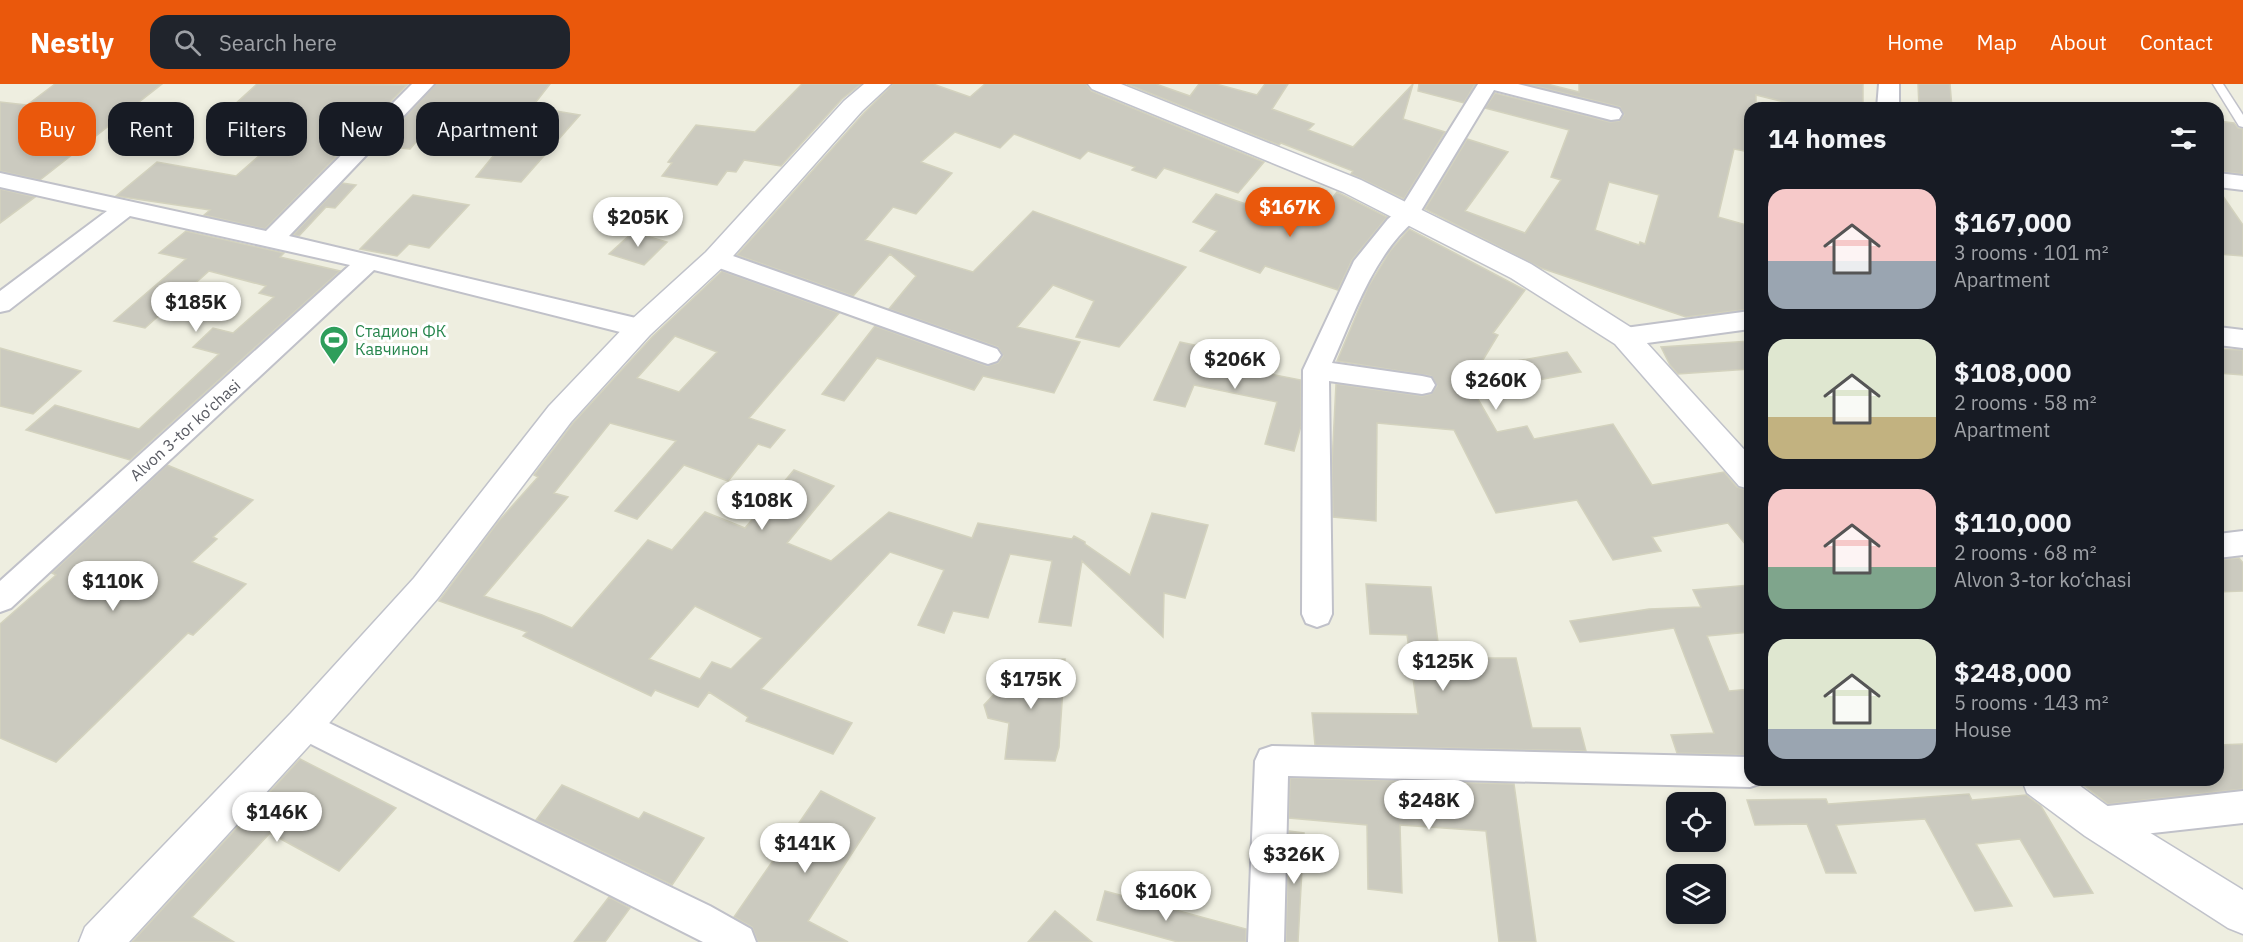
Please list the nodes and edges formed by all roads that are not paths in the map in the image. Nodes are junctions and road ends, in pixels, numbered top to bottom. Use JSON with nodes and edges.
{"nodes":[{"id":1,"x":424,"y":84,"type":"edge"},
{"id":2,"x":879,"y":84,"type":"edge"},
{"id":3,"x":1100,"y":84,"type":"edge"},
{"id":4,"x":1488,"y":84,"type":"edge"},
{"id":5,"x":1494,"y":84,"type":"edge"},
{"id":6,"x":1889,"y":84,"type":"edge"},
{"id":7,"x":2218,"y":84,"type":"edge"},
{"id":8,"x":1888,"y":102,"type":"edge"},
{"id":9,"x":1611,"y":114,"type":"dead end"},
{"id":10,"x":2243,"y":124,"type":"edge"},
{"id":11,"x":0,"y":180,"type":"edge"},
{"id":12,"x":2224,"y":181,"type":"edge"},
{"id":13,"x":2243,"y":183,"type":"edge"},
{"id":14,"x":125,"y":208,"type":"junction"},
{"id":15,"x":1408,"y":214,"type":"junction"},
{"id":16,"x":271,"y":240,"type":"junction"},
{"id":17,"x":716,"y":258,"type":"junction"},
{"id":18,"x":369,"y":261,"type":"junction"},
{"id":19,"x":0,"y":304,"type":"edge"},
{"id":20,"x":1744,"y":321,"type":"edge"},
{"id":21,"x":640,"y":328,"type":"junction"},
{"id":22,"x":1625,"y":337,"type":"junction"},
{"id":23,"x":2224,"y":337,"type":"edge"},
{"id":24,"x":2243,"y":339,"type":"edge"},
{"id":25,"x":988,"y":356,"type":"dead end"},
{"id":26,"x":1316,"y":370,"type":"junction"},
{"id":27,"x":1422,"y":385,"type":"dead end"},
{"id":28,"x":1744,"y":470,"type":"edge"},
{"id":29,"x":2243,"y":543,"type":"edge"},
{"id":30,"x":2224,"y":545,"type":"edge"},
{"id":31,"x":0,"y":599,"type":"edge"},
{"id":32,"x":1317,"y":614,"type":"dead end"},
{"id":33,"x":304,"y":725,"type":"junction"},
{"id":34,"x":1744,"y":772,"type":"edge"},
{"id":35,"x":2049,"y":786,"type":"edge"},
{"id":36,"x":2243,"y":807,"type":"edge"},
{"id":37,"x":2099,"y":823,"type":"junction"},
{"id":38,"x":2243,"y":913,"type":"edge"},
{"id":39,"x":100,"y":942,"type":"edge"},
{"id":40,"x":738,"y":942,"type":"edge"},
{"id":41,"x":1266,"y":942,"type":"edge"}],
"edges":[{"from":1,"to":16,"type":"street"},
{"from":2,"to":17,"type":"street"},
{"from":3,"to":15,"type":"street"},
{"from":4,"to":15,"type":"street"},
{"from":5,"to":9,"type":"street"},
{"from":6,"to":8,"type":"street"},
{"from":7,"to":10,"type":"lane"},
{"from":11,"to":14,"type":"street"},
{"from":12,"to":13,"type":"street"},
{"from":14,"to":16,"type":"street"},
{"from":14,"to":19,"type":"street"},
{"from":15,"to":22,"type":"street"},
{"from":15,"to":26,"type":"street"},
{"from":16,"to":18,"type":"street"},
{"from":17,"to":21,"type":"street"},
{"from":17,"to":25,"type":"street"},
{"from":18,"to":21,"type":"street"},
{"from":18,"to":31,"type":"street","name":"Alvon 3-tor ko‘chasi"},
{"from":20,"to":22,"type":"street"},
{"from":21,"to":33,"type":"street"},
{"from":22,"to":28,"type":"street"},
{"from":23,"to":24,"type":"street"},
{"from":26,"to":27,"type":"street"},
{"from":26,"to":32,"type":"street"},
{"from":29,"to":30,"type":"street"},
{"from":33,"to":39,"type":"street"},
{"from":33,"to":40,"type":"street"},
{"from":34,"to":41,"type":"street"},
{"from":35,"to":37,"type":"street"},
{"from":36,"to":37,"type":"street"},
{"from":37,"to":38,"type":"street"}]}
